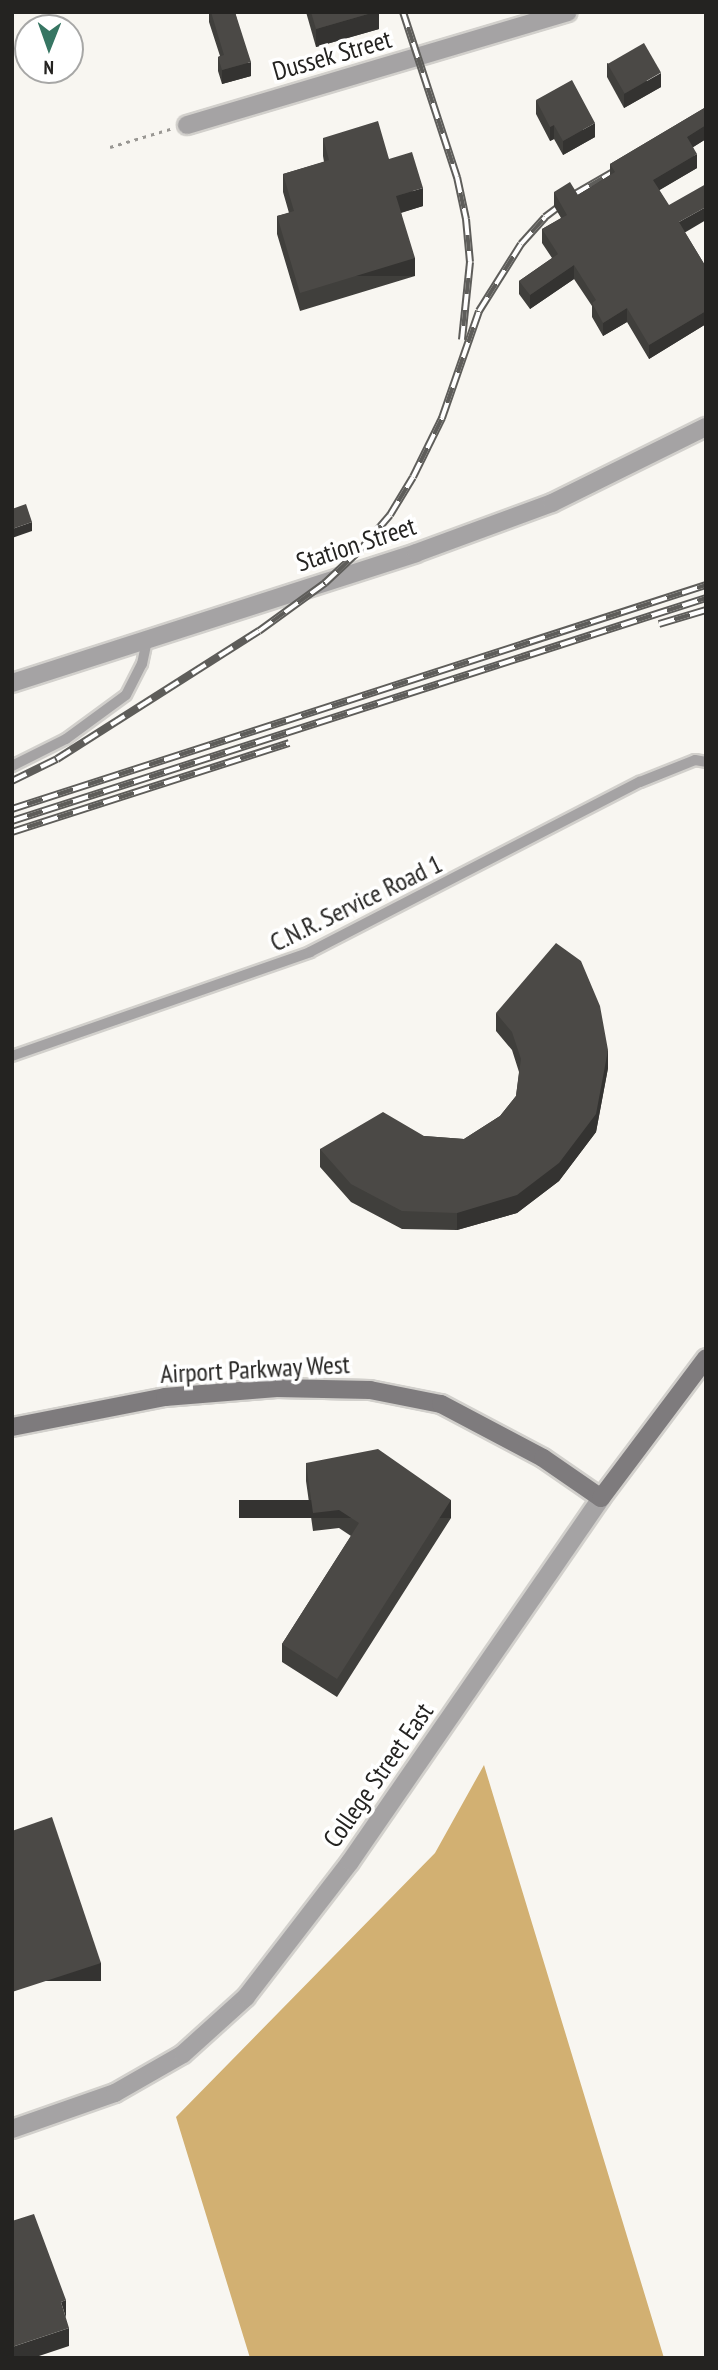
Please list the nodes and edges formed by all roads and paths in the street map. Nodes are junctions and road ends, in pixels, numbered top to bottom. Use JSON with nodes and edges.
{"nodes":[{"id":1,"x":568,"y":12,"type":"edge"},
{"id":2,"x":187,"y":125,"type":"joint"},
{"id":3,"x":110,"y":147,"type":"dead end"},
{"id":4,"x":706,"y":427,"type":"edge"},
{"id":5,"x":147,"y":640,"type":"junction"},
{"id":6,"x":12,"y":683,"type":"edge"},
{"id":7,"x":706,"y":762,"type":"edge"},
{"id":8,"x":12,"y":766,"type":"edge"},
{"id":9,"x":12,"y":1056,"type":"edge"},
{"id":10,"x":706,"y":1357,"type":"edge"},
{"id":11,"x":12,"y":1427,"type":"edge"},
{"id":12,"x":601,"y":1498,"type":"junction"},
{"id":13,"x":12,"y":2129,"type":"edge"}],
"edges":[{"from":1,"to":2,"type":"street","name":"Dussek Street"},
{"from":2,"to":3,"type":"path"},
{"from":4,"to":5,"type":"street","name":"Station Street"},
{"from":5,"to":6,"type":"street","name":"Station Street"},
{"from":5,"to":8,"type":"lane"},
{"from":7,"to":9,"type":"lane","name":"C.N.R. Service Road 1"},
{"from":10,"to":12,"type":"main road","name":"College Street East"},
{"from":11,"to":12,"type":"main road","name":"Airport Parkway West"},
{"from":12,"to":13,"type":"street","name":"College Street East"}]}
